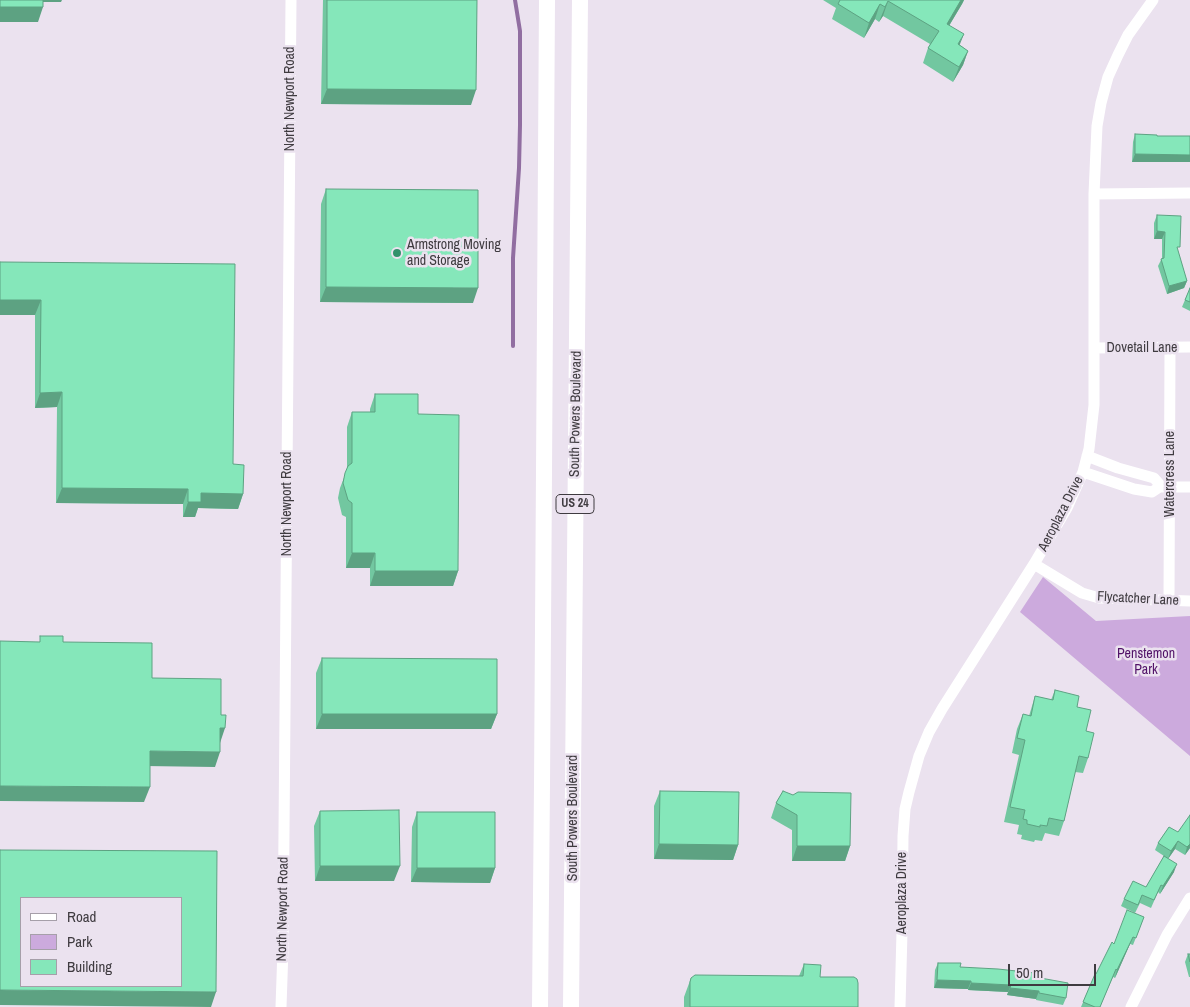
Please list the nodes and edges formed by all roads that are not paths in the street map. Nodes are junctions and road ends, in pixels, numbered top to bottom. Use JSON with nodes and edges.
{"nodes":[{"id":1,"x":290,"y":0,"type":"edge"},
{"id":2,"x":547,"y":0,"type":"edge"},
{"id":3,"x":580,"y":0,"type":"edge"},
{"id":4,"x":1154,"y":0,"type":"edge"},
{"id":5,"x":1190,"y":193,"type":"edge"},
{"id":6,"x":1094,"y":194,"type":"junction"},
{"id":7,"x":1170,"y":347,"type":"junction"},
{"id":8,"x":1190,"y":347,"type":"edge"},
{"id":9,"x":1094,"y":348,"type":"junction"},
{"id":10,"x":1087,"y":456,"type":"junction"},
{"id":11,"x":1083,"y":472,"type":"junction"},
{"id":12,"x":1165,"y":487,"type":"junction"},
{"id":13,"x":1190,"y":488,"type":"edge"},
{"id":14,"x":1034,"y":564,"type":"junction"},
{"id":15,"x":1169,"y":601,"type":"junction"},
{"id":16,"x":1190,"y":601,"type":"edge"},
{"id":17,"x":1190,"y":898,"type":"edge"},
{"id":18,"x":281,"y":1007,"type":"edge"},
{"id":19,"x":540,"y":1007,"type":"edge"},
{"id":20,"x":571,"y":1007,"type":"edge"},
{"id":21,"x":900,"y":1007,"type":"edge"},
{"id":22,"x":1130,"y":1007,"type":"edge"}],
"edges":[{"from":1,"to":18,"type":"street","name":"North Newport Road"},
{"from":2,"to":19,"type":"highway","number":"US 24"},
{"from":3,"to":20,"type":"highway","name":"South Powers Boulevard","number":"US 24"},
{"from":4,"to":6,"type":"street","name":"Aeroplaza Drive"},
{"from":5,"to":6,"type":"street"},
{"from":6,"to":9,"type":"street","name":"Aeroplaza Drive"},
{"from":7,"to":8,"type":"street","name":"Dovetail Lane"},
{"from":7,"to":9,"type":"street","name":"Dovetail Lane"},
{"from":7,"to":12,"type":"street","name":"Watercress Lane"},
{"from":9,"to":10,"type":"street","name":"Aeroplaza Drive"},
{"from":10,"to":11,"type":"street","name":"Aeroplaza Drive"},
{"from":10,"to":12,"type":"street"},
{"from":11,"to":12,"type":"street"},
{"from":11,"to":14,"type":"street","name":"Aeroplaza Drive"},
{"from":12,"to":13,"type":"street"},
{"from":12,"to":15,"type":"street","name":"Watercress Lane"},
{"from":14,"to":15,"type":"street","name":"Flycatcher Lane"},
{"from":14,"to":21,"type":"street","name":"Aeroplaza Drive"},
{"from":15,"to":16,"type":"street","name":"Flycatcher Lane"},
{"from":17,"to":22,"type":"street"}]}
